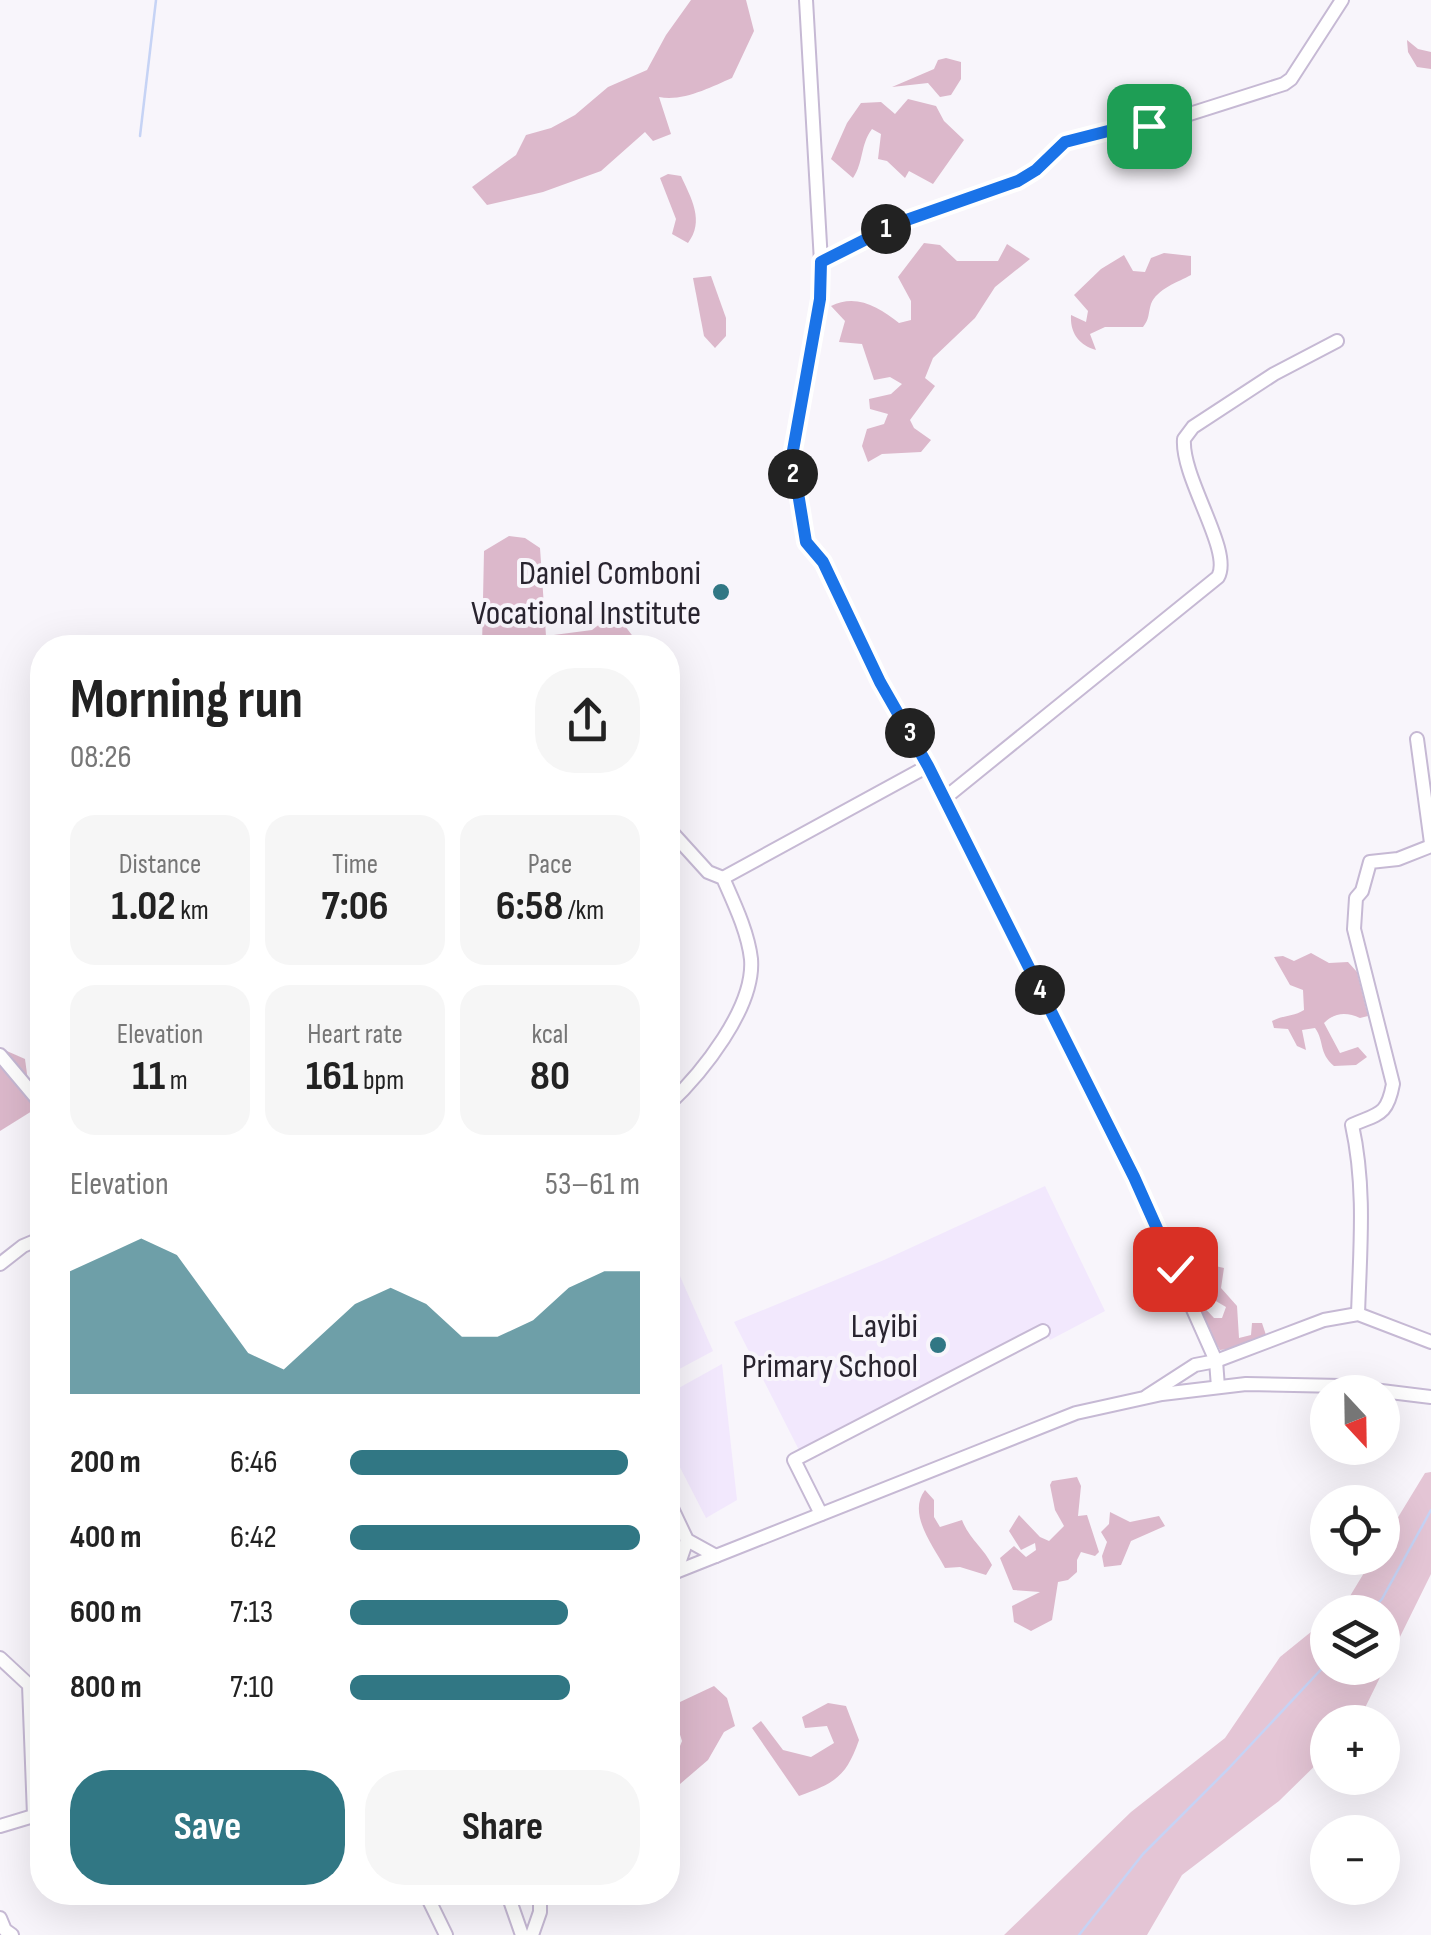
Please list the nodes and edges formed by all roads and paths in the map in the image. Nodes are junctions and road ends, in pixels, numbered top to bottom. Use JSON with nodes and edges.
{"nodes":[{"id":1,"x":806,"y":0,"type":"edge"},
{"id":2,"x":1342,"y":0,"type":"edge"},
{"id":3,"x":821,"y":262,"type":"junction"},
{"id":4,"x":1338,"y":341,"type":"dead end"},
{"id":5,"x":1417,"y":739,"type":"dead end"},
{"id":6,"x":928,"y":766,"type":"junction"},
{"id":7,"x":945,"y":798,"type":"junction"},
{"id":8,"x":680,"y":841,"type":"edge"},
{"id":9,"x":1431,"y":844,"type":"edge"},
{"id":10,"x":723,"y":878,"type":"junction"},
{"id":11,"x":0,"y":1055,"type":"edge"},
{"id":12,"x":30,"y":1091,"type":"edge"},
{"id":13,"x":680,"y":1091,"type":"edge"},
{"id":14,"x":30,"y":1243,"type":"edge"},
{"id":15,"x":0,"y":1264,"type":"edge"},
{"id":16,"x":1358,"y":1314,"type":"junction"},
{"id":17,"x":1044,"y":1331,"type":"dead end"},
{"id":18,"x":1431,"y":1342,"type":"edge"},
{"id":19,"x":1216,"y":1361,"type":"junction"},
{"id":20,"x":1218,"y":1387,"type":"junction"},
{"id":21,"x":1431,"y":1397,"type":"edge"},
{"id":22,"x":1144,"y":1398,"type":"junction"},
{"id":23,"x":821,"y":1514,"type":"junction"},
{"id":24,"x":680,"y":1524,"type":"edge"},
{"id":25,"x":688,"y":1540,"type":"junction"},
{"id":26,"x":716,"y":1556,"type":"junction"},
{"id":27,"x":680,"y":1557,"type":"edge"},
{"id":28,"x":680,"y":1571,"type":"edge"},
{"id":29,"x":0,"y":1658,"type":"edge"},
{"id":30,"x":30,"y":1711,"type":"edge"},
{"id":31,"x":30,"y":1817,"type":"edge"},
{"id":32,"x":0,"y":1826,"type":"edge"},
{"id":33,"x":431,"y":1905,"type":"edge"},
{"id":34,"x":512,"y":1905,"type":"edge"},
{"id":35,"x":540,"y":1905,"type":"edge"},
{"id":36,"x":0,"y":1918,"type":"edge"},
{"id":37,"x":12,"y":1935,"type":"edge"},
{"id":38,"x":446,"y":1935,"type":"edge"},
{"id":39,"x":522,"y":1935,"type":"edge"},
{"id":40,"x":532,"y":1935,"type":"edge"}],
"edges":[{"from":1,"to":3,"type":"street"},
{"from":2,"to":3,"type":"street"},
{"from":3,"to":6,"type":"street"},
{"from":4,"to":7,"type":"street"},
{"from":5,"to":9,"type":"street"},
{"from":6,"to":7,"type":"street"},
{"from":6,"to":10,"type":"street"},
{"from":7,"to":19,"type":"street"},
{"from":8,"to":10,"type":"street"},
{"from":9,"to":16,"type":"street"},
{"from":10,"to":13,"type":"street"},
{"from":11,"to":12,"type":"street"},
{"from":14,"to":15,"type":"street"},
{"from":16,"to":18,"type":"street"},
{"from":16,"to":19,"type":"street"},
{"from":17,"to":23,"type":"street"},
{"from":19,"to":20,"type":"street"},
{"from":19,"to":22,"type":"street"},
{"from":20,"to":21,"type":"street"},
{"from":20,"to":22,"type":"street"},
{"from":22,"to":23,"type":"street"},
{"from":23,"to":26,"type":"street"},
{"from":24,"to":25,"type":"street"},
{"from":25,"to":26,"type":"street"},
{"from":25,"to":27,"type":"street"},
{"from":26,"to":28,"type":"street"},
{"from":29,"to":30,"type":"street"},
{"from":31,"to":32,"type":"street"},
{"from":33,"to":38,"type":"street"},
{"from":34,"to":39,"type":"street"},
{"from":35,"to":40,"type":"street"},
{"from":36,"to":37,"type":"street"}]}
